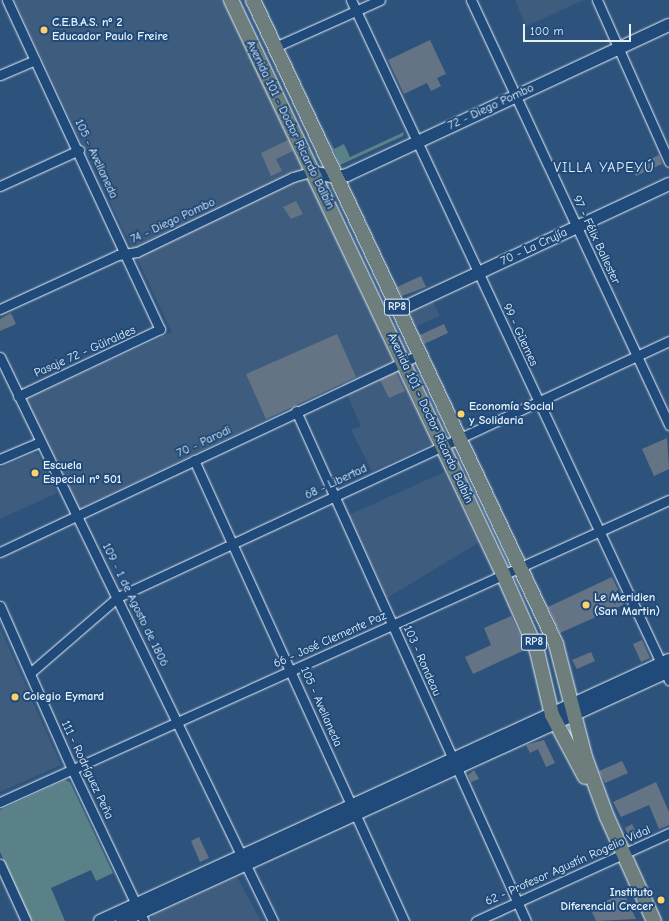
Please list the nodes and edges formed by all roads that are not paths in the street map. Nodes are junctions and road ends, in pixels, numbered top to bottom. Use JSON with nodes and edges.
{"nodes":[{"id":1,"x":8,"y":0,"type":"edge"},
{"id":2,"x":231,"y":0,"type":"edge"},
{"id":3,"x":253,"y":0,"type":"edge"},
{"id":4,"x":351,"y":0,"type":"edge"},
{"id":5,"x":380,"y":0,"type":"edge"},
{"id":6,"x":471,"y":0,"type":"edge"},
{"id":7,"x":597,"y":0,"type":"edge"},
{"id":8,"x":356,"y":11,"type":"junction"},
{"id":9,"x":669,"y":25,"type":"edge"},
{"id":10,"x":275,"y":47,"type":"junction"},
{"id":11,"x":618,"y":48,"type":"junction"},
{"id":12,"x":35,"y":60,"type":"junction"},
{"id":13,"x":0,"y":75,"type":"edge"},
{"id":14,"x":516,"y":96,"type":"junction"},
{"id":15,"x":418,"y":141,"type":"junction"},
{"id":16,"x":79,"y":150,"type":"junction"},
{"id":17,"x":669,"y":162,"type":"edge"},
{"id":18,"x":311,"y":172,"type":"junction"},
{"id":19,"x":336,"y":177,"type":"junction"},
{"id":20,"x":669,"y":184,"type":"edge"},
{"id":21,"x":0,"y":186,"type":"edge"},
{"id":22,"x":576,"y":227,"type":"junction"},
{"id":23,"x":126,"y":254,"type":"junction"},
{"id":24,"x":478,"y":273,"type":"junction"},
{"id":25,"x":0,"y":309,"type":"edge"},
{"id":26,"x":398,"y":310,"type":"junction"},
{"id":27,"x":160,"y":329,"type":"joint"},
{"id":28,"x":669,"y":341,"type":"edge"},
{"id":29,"x":420,"y":354,"type":"junction"},
{"id":30,"x":637,"y":355,"type":"junction"},
{"id":31,"x":0,"y":357,"type":"edge"},
{"id":32,"x":403,"y":362,"type":"junction"},
{"id":33,"x":18,"y":396,"type":"junction"},
{"id":34,"x":538,"y":401,"type":"junction"},
{"id":35,"x":296,"y":412,"type":"junction"},
{"id":36,"x":669,"y":425,"type":"edge"},
{"id":37,"x":459,"y":437,"type":"junction"},
{"id":38,"x":40,"y":442,"type":"junction"},
{"id":39,"x":444,"y":444,"type":"junction"},
{"id":40,"x":0,"y":459,"type":"edge"},
{"id":41,"x":194,"y":460,"type":"junction"},
{"id":42,"x":335,"y":496,"type":"junction"},
{"id":43,"x":669,"y":500,"type":"edge"},
{"id":44,"x":77,"y":516,"type":"junction"},
{"id":45,"x":600,"y":532,"type":"junction"},
{"id":46,"x":232,"y":543,"type":"junction"},
{"id":47,"x":0,"y":552,"type":"edge"},
{"id":48,"x":520,"y":566,"type":"junction"},
{"id":49,"x":503,"y":574,"type":"junction"},
{"id":50,"x":118,"y":597,"type":"junction"},
{"id":51,"x":0,"y":606,"type":"edge"},
{"id":52,"x":393,"y":626,"type":"junction"},
{"id":53,"x":667,"y":669,"type":"edge"},
{"id":54,"x":292,"y":670,"type":"junction"},
{"id":55,"x":30,"y":673,"type":"junction"},
{"id":56,"x":572,"y":711,"type":"junction"},
{"id":57,"x":555,"y":719,"type":"junction"},
{"id":58,"x":178,"y":722,"type":"junction"},
{"id":59,"x":455,"y":763,"type":"junction"},
{"id":60,"x":72,"y":769,"type":"junction"},
{"id":61,"x":0,"y":802,"type":"edge"},
{"id":62,"x":353,"y":809,"type":"junction"},
{"id":63,"x":607,"y":817,"type":"junction"},
{"id":64,"x":669,"y":833,"type":"edge"},
{"id":65,"x":623,"y":854,"type":"junction"},
{"id":66,"x":243,"y":860,"type":"junction"},
{"id":67,"x":0,"y":864,"type":"edge"},
{"id":68,"x":518,"y":902,"type":"junction"},
{"id":69,"x":141,"y":913,"type":"edge"},
{"id":70,"x":26,"y":921,"type":"edge"},
{"id":71,"x":100,"y":921,"type":"edge"},
{"id":72,"x":122,"y":921,"type":"edge"},
{"id":73,"x":273,"y":921,"type":"edge"},
{"id":74,"x":404,"y":921,"type":"edge"},
{"id":75,"x":476,"y":921,"type":"edge"},
{"id":76,"x":526,"y":921,"type":"edge"},
{"id":77,"x":654,"y":921,"type":"edge"}],
"edges":[{"from":1,"to":12,"type":"street","name":"105 - Avellaneda"},
{"from":2,"to":18,"type":"main road","name":"Avenida 101 - Doctor Ricardo Balbín","number":"RP8"},
{"from":3,"to":10,"type":"main road","name":"Avenida 101 - Doctor Ricardo Balbín","number":"RP8"},
{"from":4,"to":8,"type":"street","name":"99 - Güemes"},
{"from":5,"to":8,"type":"street"},
{"from":6,"to":14,"type":"street","name":"97 - Félix Ballester"},
{"from":7,"to":11,"type":"street"},
{"from":8,"to":10,"type":"street"},
{"from":8,"to":15,"type":"street","name":"99 - Güemes"},
{"from":9,"to":11,"type":"street","name":"72 - Diego Pombo"},
{"from":10,"to":19,"type":"main road","name":"Avenida 101 - Doctor Ricardo Balbín","number":"RP8"},
{"from":11,"to":14,"type":"street","name":"72 - Diego Pombo"},
{"from":11,"to":17,"type":"street"},
{"from":12,"to":13,"type":"street"},
{"from":12,"to":16,"type":"street","name":"105 - Avellaneda"},
{"from":14,"to":15,"type":"street","name":"72 - Diego Pombo"},
{"from":14,"to":22,"type":"street","name":"97 - Félix Ballester"},
{"from":15,"to":19,"type":"street","name":"72 - Diego Pombo"},
{"from":15,"to":24,"type":"street","name":"99 - Güemes"},
{"from":16,"to":21,"type":"street"},
{"from":16,"to":23,"type":"street","name":"105 - Avellaneda"},
{"from":18,"to":19,"type":"street","name":"72 - Diego Pombo"},
{"from":18,"to":23,"type":"street","name":"74 - Diego Pombo"},
{"from":18,"to":32,"type":"main road","name":"Avenida 101 - Doctor Ricardo Balbín","number":"RP8"},
{"from":19,"to":26,"type":"main road","name":"Avenida 101 - Doctor Ricardo Balbín","number":"RP8"},
{"from":20,"to":22,"type":"street","name":"70 - La Crujía"},
{"from":22,"to":24,"type":"street","name":"70 - La Crujía"},
{"from":22,"to":30,"type":"street","name":"97 - Félix Ballester"},
{"from":23,"to":25,"type":"street","name":"74 - Diego Pombo"},
{"from":23,"to":27,"type":"street","name":"105 - Avellaneda"},
{"from":24,"to":26,"type":"street","name":"70 - La Crujía"},
{"from":24,"to":34,"type":"street","name":"99 - Güemes"},
{"from":26,"to":29,"type":"main road","name":"Avenida 101 - Doctor Ricardo Balbín","number":"RP8"},
{"from":27,"to":33,"type":"street","name":"Pasaje 72 - Güiraldes"},
{"from":28,"to":30,"type":"street","name":"68 - Libertad"},
{"from":29,"to":32,"type":"street","name":"70 - Parodi"},
{"from":29,"to":37,"type":"main road","name":"Avenida 101 - Doctor Ricardo Balbín","number":"RP8"},
{"from":30,"to":34,"type":"street","name":"68 - Libertad"},
{"from":30,"to":36,"type":"street","name":"97 - Félix Ballester"},
{"from":31,"to":33,"type":"street","name":"109 - 1 de Agosto de 1806"},
{"from":32,"to":35,"type":"street","name":"70 - Parodi"},
{"from":32,"to":39,"type":"main road","name":"Avenida 101 - Doctor Ricardo Balbín","number":"RP8"},
{"from":33,"to":38,"type":"street","name":"109 - 1 de Agosto de 1806"},
{"from":34,"to":37,"type":"street","name":"68 - Libertad"},
{"from":34,"to":45,"type":"street","name":"99 - Güemes"},
{"from":35,"to":41,"type":"street","name":"70 - Parodi"},
{"from":35,"to":42,"type":"street","name":"103 - Rondeau"},
{"from":37,"to":39,"type":"street","name":"68 - Libertad"},
{"from":37,"to":48,"type":"main road","name":"Avenida 101 - Doctor Ricardo Balbín","number":"RP8"},
{"from":38,"to":40,"type":"street"},
{"from":38,"to":44,"type":"street","name":"109 - 1 de Agosto de 1806"},
{"from":39,"to":42,"type":"street","name":"68 - Libertad"},
{"from":39,"to":49,"type":"main road","name":"Avenida 101 - Doctor Ricardo Balbín","number":"RP8"},
{"from":41,"to":44,"type":"street","name":"70 - Parodi"},
{"from":41,"to":46,"type":"street","name":"105 - Avellaneda"},
{"from":42,"to":46,"type":"street","name":"68 - Libertad"},
{"from":42,"to":52,"type":"street","name":"103 - Rondeau"},
{"from":43,"to":45,"type":"street","name":"66 - José Clemente Paz"},
{"from":44,"to":47,"type":"street","name":"70 - Parodi"},
{"from":44,"to":50,"type":"street","name":"109 - 1 de Agosto de 1806"},
{"from":45,"to":48,"type":"street","name":"66 - José Clemente Paz"},
{"from":45,"to":53,"type":"street","name":"99 - Güemes"},
{"from":46,"to":50,"type":"street","name":"68 - Libertad"},
{"from":46,"to":54,"type":"street","name":"105 - Avellaneda"},
{"from":48,"to":49,"type":"street","name":"66 - José Clemente Paz"},
{"from":48,"to":56,"type":"main road","name":"Avenida 101 - Doctor Ricardo Balbín","number":"RP8"},
{"from":49,"to":52,"type":"street","name":"66 - José Clemente Paz"},
{"from":49,"to":57,"type":"main road","name":"Avenida 101 - Doctor Ricardo Balbín","number":"RP8"},
{"from":50,"to":55,"type":"street","name":"68 - Libertad"},
{"from":50,"to":58,"type":"street","name":"109 - 1 de Agosto de 1806"},
{"from":51,"to":55,"type":"street","name":"111 - Rodríguez Peña"},
{"from":52,"to":54,"type":"street","name":"66 - José Clemente Paz"},
{"from":52,"to":59,"type":"street","name":"103 - Rondeau"},
{"from":53,"to":56,"type":"street"},
{"from":54,"to":58,"type":"street","name":"66 - José Clemente Paz"},
{"from":54,"to":62,"type":"street","name":"105 - Avellaneda"},
{"from":55,"to":60,"type":"street","name":"111 - Rodríguez Peña"},
{"from":56,"to":57,"type":"street"},
{"from":56,"to":63,"type":"main road","name":"Avenida 101 - Doctor Ricardo Balbín","number":"RP8"},
{"from":57,"to":59,"type":"street"},
{"from":57,"to":63,"type":"main road","name":"Avenida 101 - Doctor Ricardo Balbín","number":"RP8"},
{"from":58,"to":60,"type":"street","name":"66 - José Clemente Paz"},
{"from":58,"to":66,"type":"street","name":"109 - 1 de Agosto de 1806"},
{"from":59,"to":62,"type":"street"},
{"from":59,"to":68,"type":"street","name":"103 - Rondeau"},
{"from":60,"to":61,"type":"street","name":"66 - José Clemente Paz"},
{"from":60,"to":69,"type":"street","name":"111 - Rodríguez Peña"},
{"from":62,"to":66,"type":"street"},
{"from":62,"to":74,"type":"street","name":"105 - Avellaneda"},
{"from":63,"to":65,"type":"main road","name":"Avenida 101 - Doctor Ricardo Balbín","number":"RP8"},
{"from":64,"to":65,"type":"street","name":"62 - Profesor Agustín Rogelio Vidal"},
{"from":65,"to":68,"type":"street","name":"62 - Profesor Agustín Rogelio Vidal"},
{"from":65,"to":77,"type":"main road","name":"Avenida 101 - Doctor Ricardo Balbín","number":"RP8"},
{"from":66,"to":69,"type":"street"},
{"from":66,"to":73,"type":"street","name":"109 - 1 de Agosto de 1806"},
{"from":67,"to":70,"type":"street"},
{"from":68,"to":75,"type":"street","name":"62 - Profesor Agustín Rogelio Vidal"},
{"from":68,"to":76,"type":"street","name":"103 - Rondeau"},
{"from":69,"to":71,"type":"street"},
{"from":69,"to":72,"type":"street"}]}
